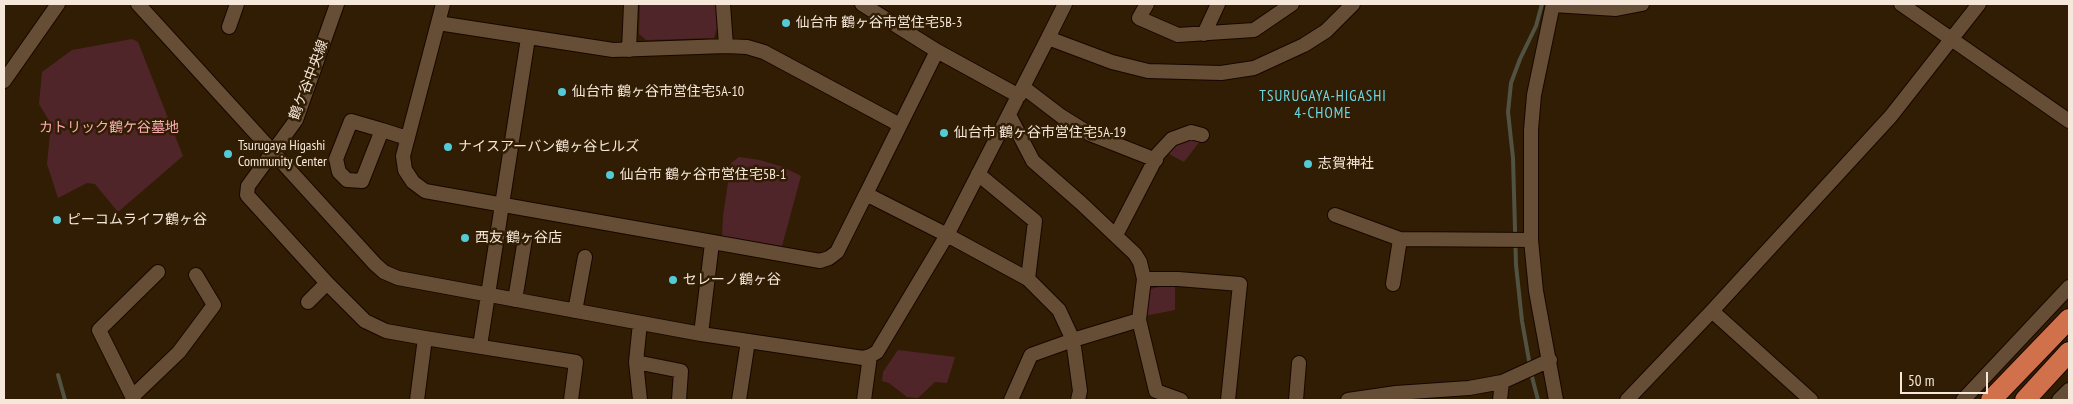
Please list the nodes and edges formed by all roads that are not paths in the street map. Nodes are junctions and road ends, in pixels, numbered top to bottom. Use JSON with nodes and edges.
{"nodes":[{"id":1,"x":58,"y":4,"type":"edge"},
{"id":2,"x":138,"y":4,"type":"edge"},
{"id":3,"x":236,"y":4,"type":"edge"},
{"id":4,"x":337,"y":4,"type":"edge"},
{"id":5,"x":443,"y":4,"type":"edge"},
{"id":6,"x":631,"y":4,"type":"edge"},
{"id":7,"x":723,"y":4,"type":"edge"},
{"id":8,"x":862,"y":4,"type":"edge"},
{"id":9,"x":1065,"y":4,"type":"edge"},
{"id":10,"x":1147,"y":4,"type":"edge"},
{"id":11,"x":1218,"y":4,"type":"edge"},
{"id":12,"x":1292,"y":4,"type":"edge"},
{"id":13,"x":1353,"y":4,"type":"edge"},
{"id":14,"x":1553,"y":4,"type":"edge"},
{"id":15,"x":1642,"y":4,"type":"edge"},
{"id":16,"x":1900,"y":4,"type":"edge"},
{"id":17,"x":1979,"y":4,"type":"edge"},
{"id":18,"x":438,"y":23,"type":"junction"},
{"id":19,"x":229,"y":27,"type":"dead end"},
{"id":20,"x":1204,"y":34,"type":"junction"},
{"id":21,"x":528,"y":38,"type":"junction"},
{"id":22,"x":1048,"y":38,"type":"junction"},
{"id":23,"x":1952,"y":40,"type":"junction"},
{"id":24,"x":726,"y":46,"type":"junction"},
{"id":25,"x":630,"y":50,"type":"junction"},
{"id":26,"x":937,"y":51,"type":"junction"},
{"id":27,"x":4,"y":82,"type":"edge"},
{"id":28,"x":1021,"y":91,"type":"junction"},
{"id":29,"x":1009,"y":115,"type":"junction"},
{"id":30,"x":2069,"y":121,"type":"edge"},
{"id":31,"x":900,"y":124,"type":"junction"},
{"id":32,"x":382,"y":130,"type":"dead end"},
{"id":33,"x":1202,"y":135,"type":"dead end"},
{"id":34,"x":407,"y":138,"type":"junction"},
{"id":35,"x":272,"y":151,"type":"junction"},
{"id":36,"x":1156,"y":160,"type":"junction"},
{"id":37,"x":978,"y":174,"type":"junction"},
{"id":38,"x":866,"y":194,"type":"junction"},
{"id":39,"x":501,"y":205,"type":"junction"},
{"id":40,"x":1335,"y":215,"type":"dead end"},
{"id":41,"x":947,"y":235,"type":"junction"},
{"id":42,"x":1116,"y":235,"type":"junction"},
{"id":43,"x":1400,"y":239,"type":"junction"},
{"id":44,"x":1521,"y":240,"type":"junction"},
{"id":45,"x":712,"y":243,"type":"junction"},
{"id":46,"x":528,"y":249,"type":"dead end"},
{"id":47,"x":588,"y":262,"type":"dead end"},
{"id":48,"x":158,"y":272,"type":"dead end"},
{"id":49,"x":196,"y":275,"type":"dead end"},
{"id":50,"x":1028,"y":279,"type":"junction"},
{"id":51,"x":1144,"y":279,"type":"junction"},
{"id":52,"x":327,"y":283,"type":"junction"},
{"id":53,"x":1393,"y":284,"type":"dead end"},
{"id":54,"x":2069,"y":288,"type":"edge"},
{"id":55,"x":487,"y":295,"type":"junction"},
{"id":56,"x":515,"y":300,"type":"junction"},
{"id":57,"x":308,"y":302,"type":"dead end"},
{"id":58,"x":574,"y":311,"type":"junction"},
{"id":59,"x":1712,"y":311,"type":"junction"},
{"id":60,"x":2069,"y":319,"type":"edge"},
{"id":61,"x":1139,"y":320,"type":"junction"},
{"id":62,"x":640,"y":323,"type":"junction"},
{"id":63,"x":701,"y":334,"type":"junction"},
{"id":64,"x":425,"y":338,"type":"junction"},
{"id":65,"x":1073,"y":340,"type":"junction"},
{"id":66,"x":748,"y":341,"type":"junction"},
{"id":67,"x":480,"y":346,"type":"junction"},
{"id":68,"x":2069,"y":352,"type":"edge"},
{"id":69,"x":870,"y":356,"type":"junction"},
{"id":70,"x":1550,"y":360,"type":"junction"},
{"id":71,"x":636,"y":362,"type":"junction"},
{"id":72,"x":1299,"y":363,"type":"dead end"},
{"id":73,"x":1502,"y":382,"type":"junction"},
{"id":74,"x":2069,"y":390,"type":"edge"},
{"id":75,"x":1396,"y":397,"type":"edge"},
{"id":76,"x":133,"y":399,"type":"edge"},
{"id":77,"x":417,"y":400,"type":"edge"},
{"id":78,"x":571,"y":400,"type":"edge"},
{"id":79,"x":640,"y":400,"type":"edge"},
{"id":80,"x":679,"y":400,"type":"edge"},
{"id":81,"x":739,"y":400,"type":"edge"},
{"id":82,"x":864,"y":400,"type":"edge"},
{"id":83,"x":1011,"y":400,"type":"edge"},
{"id":84,"x":1078,"y":400,"type":"edge"},
{"id":85,"x":1181,"y":400,"type":"edge"},
{"id":86,"x":1228,"y":400,"type":"edge"},
{"id":87,"x":1296,"y":400,"type":"edge"},
{"id":88,"x":1348,"y":400,"type":"edge"},
{"id":89,"x":1500,"y":400,"type":"edge"},
{"id":90,"x":1556,"y":400,"type":"edge"},
{"id":91,"x":1627,"y":400,"type":"edge"},
{"id":92,"x":1811,"y":400,"type":"edge"},
{"id":93,"x":1963,"y":400,"type":"edge"},
{"id":94,"x":1991,"y":400,"type":"edge"},
{"id":95,"x":2025,"y":400,"type":"edge"},
{"id":96,"x":2059,"y":400,"type":"edge"}],
"edges":[{"from":1,"to":27,"type":"street"},
{"from":2,"to":35,"type":"street"},
{"from":3,"to":19,"type":"street"},
{"from":4,"to":35,"type":"street","name":"鶴ケ谷中央線"},
{"from":5,"to":18,"type":"street"},
{"from":6,"to":25,"type":"street"},
{"from":7,"to":24,"type":"street"},
{"from":8,"to":26,"type":"street"},
{"from":9,"to":22,"type":"street"},
{"from":10,"to":20,"type":"street"},
{"from":11,"to":20,"type":"street"},
{"from":12,"to":20,"type":"street"},
{"from":13,"to":22,"type":"street"},
{"from":14,"to":15,"type":"street"},
{"from":14,"to":44,"type":"street"},
{"from":16,"to":23,"type":"street"},
{"from":17,"to":23,"type":"street"},
{"from":18,"to":21,"type":"street"},
{"from":18,"to":34,"type":"street"},
{"from":21,"to":25,"type":"street"},
{"from":21,"to":39,"type":"street"},
{"from":22,"to":28,"type":"street"},
{"from":23,"to":30,"type":"street"},
{"from":23,"to":59,"type":"street"},
{"from":24,"to":25,"type":"street"},
{"from":24,"to":31,"type":"street"},
{"from":26,"to":28,"type":"street"},
{"from":26,"to":31,"type":"street"},
{"from":28,"to":29,"type":"street"},
{"from":28,"to":36,"type":"street"},
{"from":29,"to":37,"type":"street"},
{"from":29,"to":42,"type":"street"},
{"from":31,"to":38,"type":"street"},
{"from":32,"to":34,"type":"street"},
{"from":33,"to":36,"type":"street"},
{"from":34,"to":39,"type":"street"},
{"from":35,"to":52,"type":"street","name":"鶴ケ谷中央線"},
{"from":35,"to":55,"type":"street"},
{"from":36,"to":42,"type":"street"},
{"from":37,"to":41,"type":"street"},
{"from":37,"to":50,"type":"street"},
{"from":38,"to":41,"type":"street"},
{"from":38,"to":45,"type":"street"},
{"from":39,"to":45,"type":"street"},
{"from":39,"to":55,"type":"street"},
{"from":40,"to":43,"type":"street"},
{"from":41,"to":50,"type":"street"},
{"from":41,"to":69,"type":"street"},
{"from":42,"to":51,"type":"street"},
{"from":43,"to":44,"type":"street"},
{"from":43,"to":53,"type":"street"},
{"from":44,"to":70,"type":"street"},
{"from":45,"to":63,"type":"street"},
{"from":46,"to":56,"type":"street"},
{"from":47,"to":58,"type":"street"},
{"from":48,"to":76,"type":"street"},
{"from":49,"to":76,"type":"street"},
{"from":50,"to":65,"type":"street"},
{"from":51,"to":61,"type":"street"},
{"from":51,"to":86,"type":"street"},
{"from":52,"to":57,"type":"street"},
{"from":52,"to":64,"type":"street"},
{"from":54,"to":93,"type":"street"},
{"from":55,"to":56,"type":"street"},
{"from":55,"to":67,"type":"street"},
{"from":56,"to":58,"type":"street"},
{"from":58,"to":62,"type":"street"},
{"from":59,"to":91,"type":"street"},
{"from":59,"to":92,"type":"street"},
{"from":60,"to":94,"type":"highway"},
{"from":61,"to":65,"type":"street"},
{"from":61,"to":85,"type":"street"},
{"from":62,"to":63,"type":"street"},
{"from":62,"to":71,"type":"street"},
{"from":63,"to":66,"type":"street"},
{"from":64,"to":67,"type":"street"},
{"from":64,"to":77,"type":"street"},
{"from":65,"to":83,"type":"street"},
{"from":65,"to":84,"type":"street"},
{"from":66,"to":69,"type":"street"},
{"from":66,"to":81,"type":"street"},
{"from":67,"to":78,"type":"street"},
{"from":68,"to":95,"type":"highway"},
{"from":69,"to":82,"type":"street"},
{"from":70,"to":73,"type":"street"},
{"from":70,"to":90,"type":"street"},
{"from":71,"to":79,"type":"street"},
{"from":71,"to":80,"type":"street"},
{"from":72,"to":87,"type":"street"},
{"from":73,"to":75,"type":"street"},
{"from":73,"to":89,"type":"street"},
{"from":74,"to":96,"type":"street"},
{"from":75,"to":88,"type":"street"}]}
